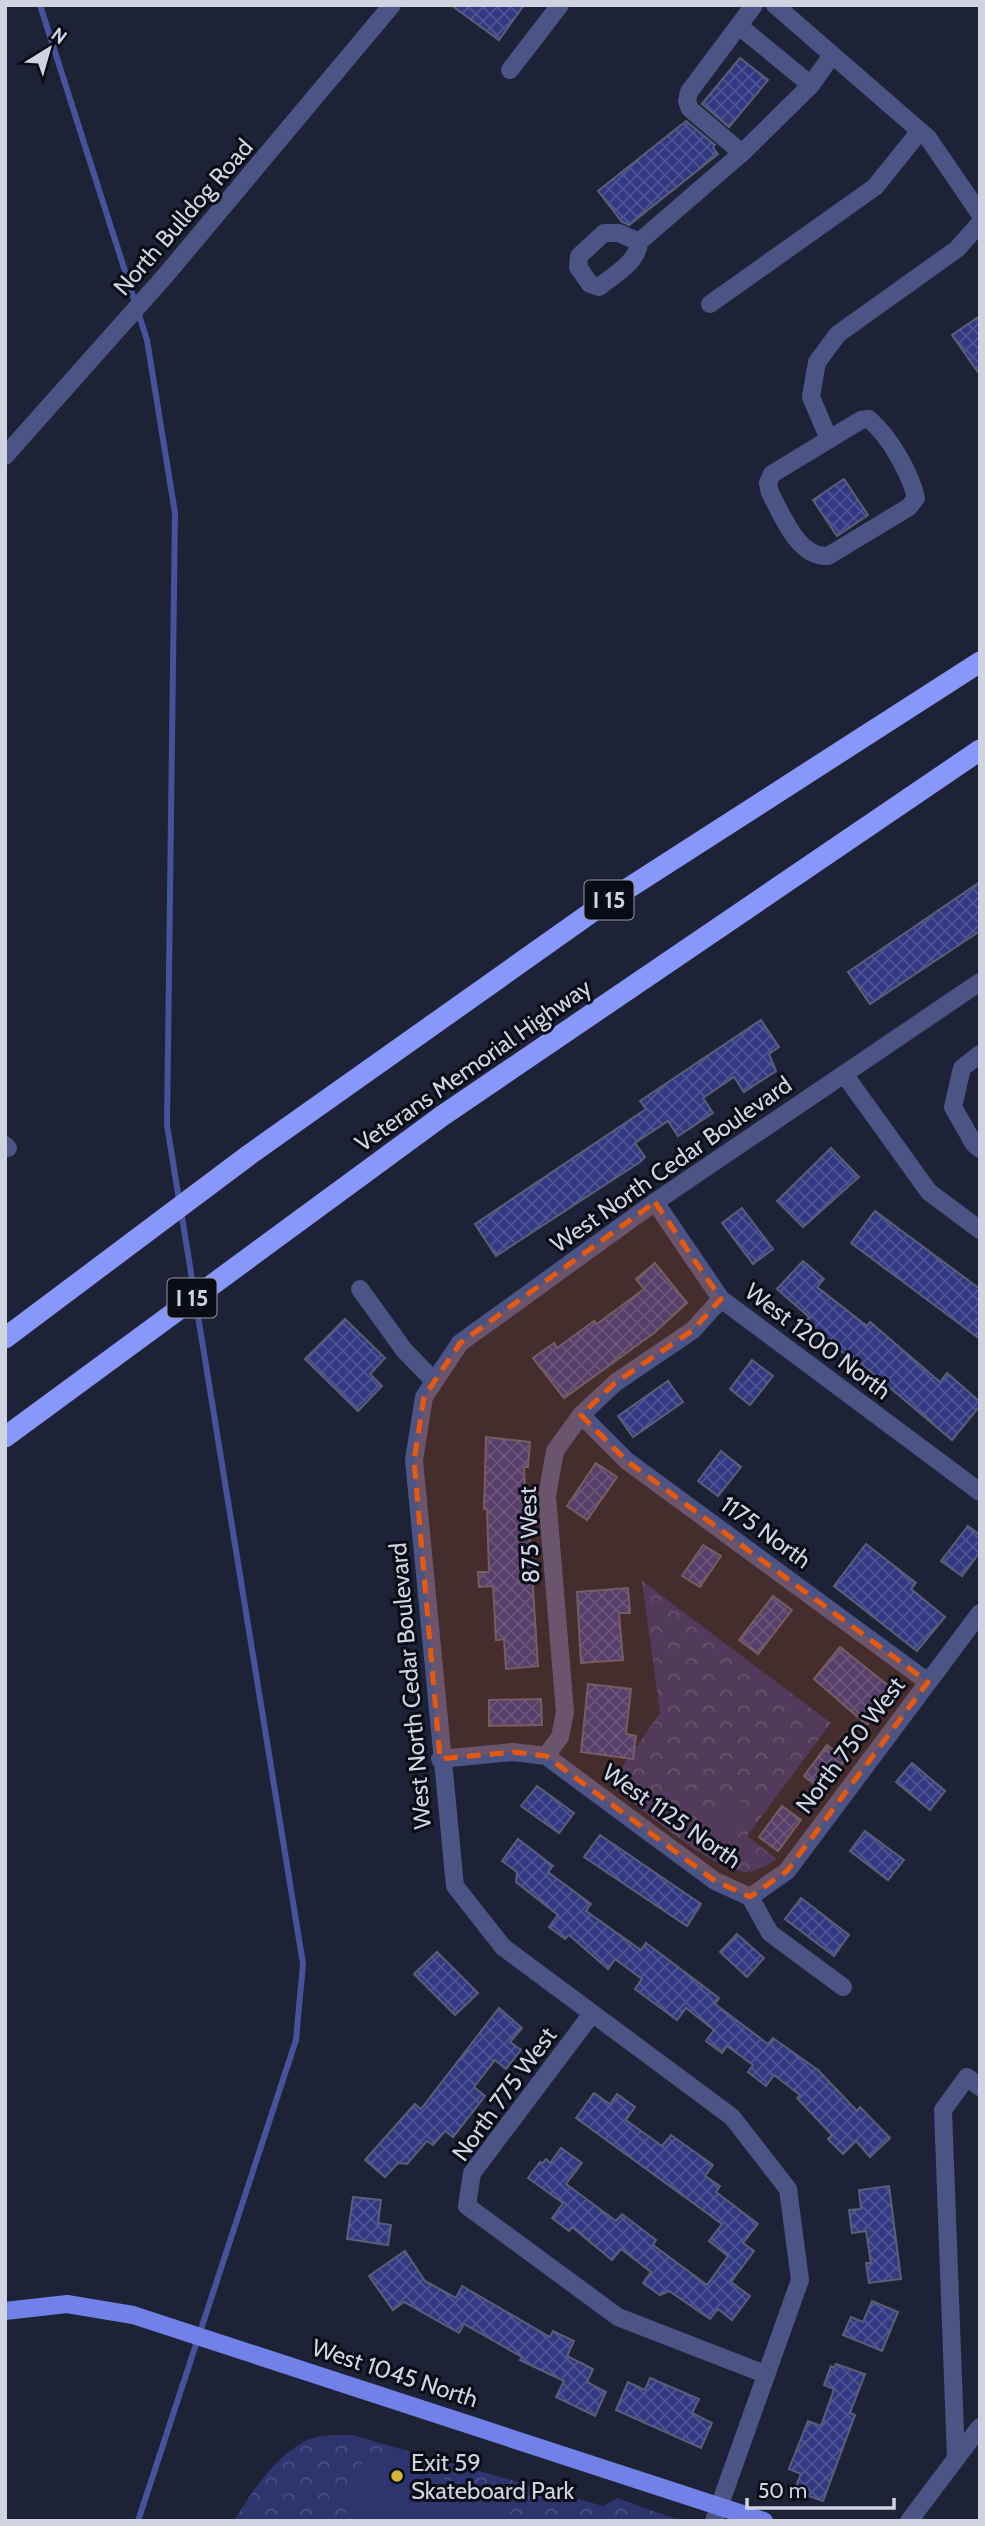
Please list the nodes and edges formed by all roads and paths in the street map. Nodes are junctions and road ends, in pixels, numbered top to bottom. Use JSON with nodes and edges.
{"nodes":[{"id":1,"x":392,"y":5,"type":"edge"},
{"id":2,"x":560,"y":5,"type":"edge"},
{"id":3,"x":754,"y":5,"type":"edge"},
{"id":4,"x":775,"y":5,"type":"edge"},
{"id":5,"x":738,"y":26,"type":"junction"},
{"id":6,"x":832,"y":55,"type":"junction"},
{"id":7,"x":510,"y":70,"type":"dead end"},
{"id":8,"x":811,"y":85,"type":"junction"},
{"id":9,"x":920,"y":131,"type":"junction"},
{"id":10,"x":742,"y":153,"type":"junction"},
{"id":11,"x":980,"y":214,"type":"edge"},
{"id":12,"x":980,"y":223,"type":"edge"},
{"id":13,"x":639,"y":242,"type":"dead end"},
{"id":14,"x":709,"y":304,"type":"dead end"},
{"id":15,"x":829,"y":439,"type":"junction"},
{"id":16,"x":5,"y":456,"type":"edge"},
{"id":17,"x":980,"y":662,"type":"edge"},
{"id":18,"x":980,"y":750,"type":"edge"},
{"id":19,"x":980,"y":982,"type":"edge"},
{"id":20,"x":980,"y":1054,"type":"edge"},
{"id":21,"x":844,"y":1074,"type":"junction"},
{"id":22,"x":980,"y":1149,"type":"edge"},
{"id":23,"x":655,"y":1202,"type":"junction"},
{"id":24,"x":980,"y":1230,"type":"edge"},
{"id":25,"x":360,"y":1289,"type":"dead end"},
{"id":26,"x":721,"y":1298,"type":"junction"},
{"id":27,"x":5,"y":1338,"type":"edge"},
{"id":28,"x":435,"y":1381,"type":"junction"},
{"id":29,"x":581,"y":1415,"type":"junction"},
{"id":30,"x":5,"y":1437,"type":"edge"},
{"id":31,"x":980,"y":1492,"type":"edge"},
{"id":32,"x":980,"y":1613,"type":"edge"},
{"id":33,"x":928,"y":1682,"type":"junction"},
{"id":34,"x":546,"y":1756,"type":"junction"},
{"id":35,"x":440,"y":1759,"type":"junction"},
{"id":36,"x":750,"y":1897,"type":"junction"},
{"id":37,"x":843,"y":1987,"type":"dead end"},
{"id":38,"x":591,"y":2015,"type":"junction"},
{"id":39,"x":980,"y":2087,"type":"edge"},
{"id":40,"x":5,"y":2311,"type":"edge"},
{"id":41,"x":765,"y":2374,"type":"junction"},
{"id":42,"x":980,"y":2427,"type":"edge"},
{"id":43,"x":956,"y":2459,"type":"junction"},
{"id":44,"x":718,"y":2513,"type":"edge"},
{"id":45,"x":764,"y":2521,"type":"edge"},
{"id":46,"x":909,"y":2521,"type":"edge"}],
"edges":[{"from":1,"to":16,"type":"street","name":"North Bulldog Road"},
{"from":2,"to":7,"type":"street"},
{"from":3,"to":5,"type":"street"},
{"from":4,"to":6,"type":"street"},
{"from":5,"to":8,"type":"street"},
{"from":5,"to":10,"type":"street"},
{"from":6,"to":8,"type":"street"},
{"from":6,"to":9,"type":"street"},
{"from":8,"to":10,"type":"street"},
{"from":9,"to":11,"type":"street"},
{"from":9,"to":14,"type":"street"},
{"from":10,"to":13,"type":"street"},
{"from":12,"to":15,"type":"street"},
{"from":15,"to":15,"type":"street"},
{"from":17,"to":27,"type":"highway","number":"I 15"},
{"from":18,"to":30,"type":"highway","name":"Veterans Memorial Highway","number":"I 15"},
{"from":19,"to":21,"type":"street","name":"West North Cedar Boulevard"},
{"from":20,"to":22,"type":"street"},
{"from":21,"to":23,"type":"street","name":"West North Cedar Boulevard"},
{"from":21,"to":24,"type":"street"},
{"from":23,"to":26,"type":"street","name":"West 1200 North"},
{"from":23,"to":28,"type":"street","name":"West North Cedar Boulevard"},
{"from":25,"to":28,"type":"street"},
{"from":26,"to":29,"type":"street","name":"875 West"},
{"from":26,"to":31,"type":"street","name":"West 1200 North"},
{"from":28,"to":35,"type":"street","name":"West North Cedar Boulevard"},
{"from":29,"to":33,"type":"street","name":"1175 North"},
{"from":29,"to":34,"type":"street","name":"875 West"},
{"from":32,"to":33,"type":"street","name":"North 750 West"},
{"from":33,"to":36,"type":"street","name":"North 750 West"},
{"from":34,"to":35,"type":"street"},
{"from":34,"to":36,"type":"street","name":"West 1125 North"},
{"from":35,"to":38,"type":"street","name":"West North Cedar Boulevard"},
{"from":36,"to":37,"type":"street","name":"West 1125 North"},
{"from":38,"to":41,"type":"street","name":"West North Cedar Boulevard"},
{"from":38,"to":41,"type":"street","name":"North 775 West"},
{"from":39,"to":43,"type":"street"},
{"from":40,"to":44,"type":"main road","name":"West 1045 North"},
{"from":41,"to":44,"type":"street","name":"West North Cedar Boulevard"},
{"from":42,"to":43,"type":"street"},
{"from":43,"to":46,"type":"street"},
{"from":44,"to":45,"type":"main road","name":"West 1045 North"}]}
